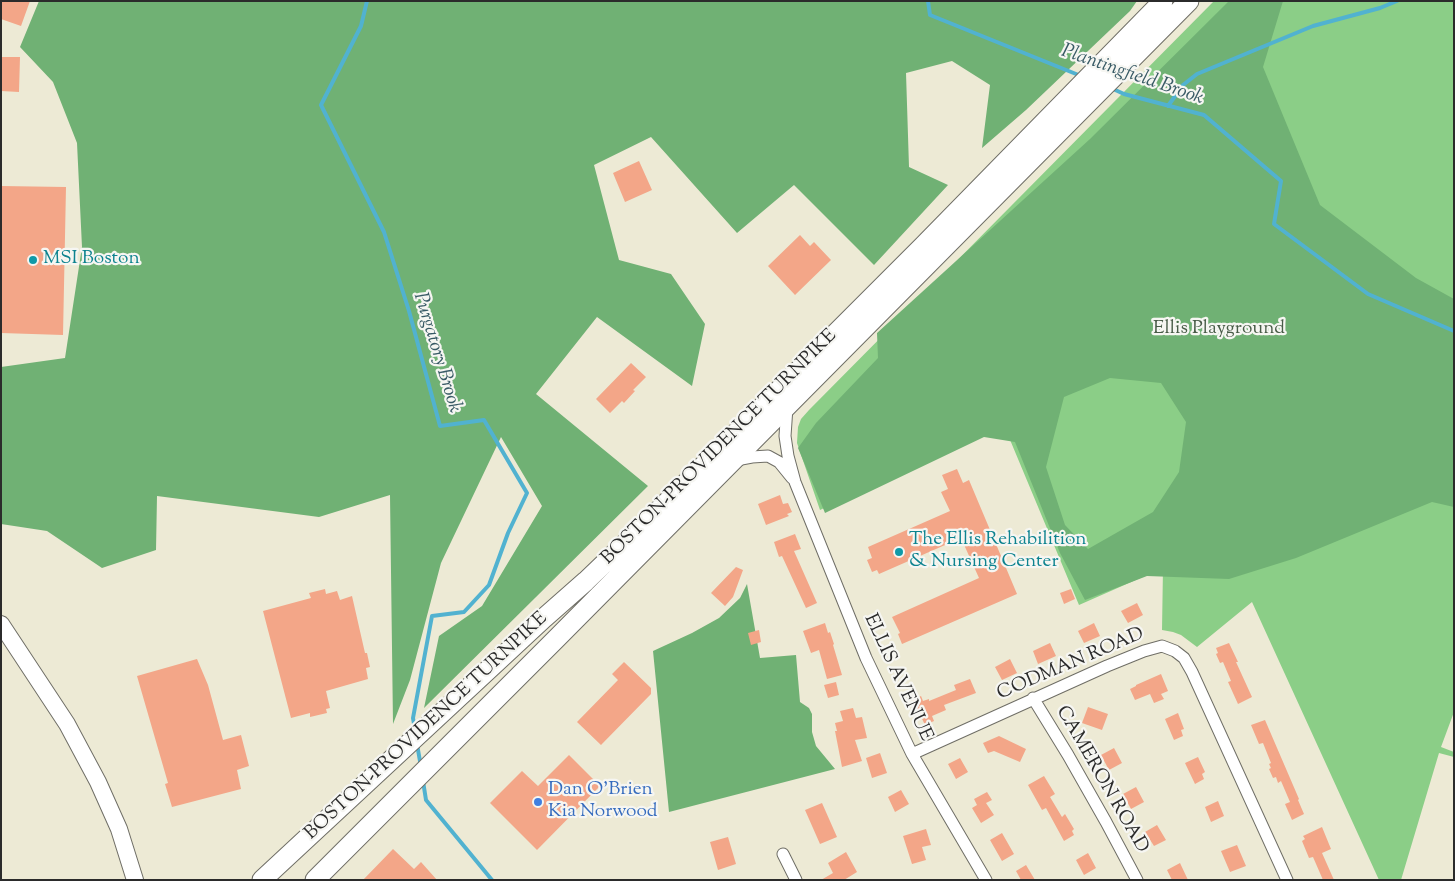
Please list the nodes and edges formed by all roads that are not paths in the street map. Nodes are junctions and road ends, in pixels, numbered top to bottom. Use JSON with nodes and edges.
{"nodes":[{"id":1,"x":1163,"y":1,"type":"edge"},
{"id":2,"x":1189,"y":1,"type":"edge"},
{"id":3,"x":787,"y":406,"type":"junction"},
{"id":4,"x":732,"y":461,"type":"junction"},
{"id":5,"x":795,"y":482,"type":"junction"},
{"id":6,"x":1,"y":624,"type":"edge"},
{"id":7,"x":1033,"y":698,"type":"junction"},
{"id":8,"x":912,"y":754,"type":"junction"},
{"id":9,"x":783,"y":854,"type":"dead end"},
{"id":10,"x":135,"y":877,"type":"edge"},
{"id":11,"x":262,"y":880,"type":"edge"},
{"id":12,"x":315,"y":880,"type":"edge"},
{"id":13,"x":796,"y":880,"type":"edge"},
{"id":14,"x":986,"y":880,"type":"edge"},
{"id":15,"x":1137,"y":880,"type":"edge"},
{"id":16,"x":1287,"y":880,"type":"edge"}],
"edges":[{"from":1,"to":11,"type":"main road","name":"BOSTON-PROVIDENCE TURNPIKE"},
{"from":2,"to":3,"type":"main road","name":"BOSTON-PROVIDENCE TURNPIKE"},
{"from":3,"to":4,"type":"main road","name":"BOSTON-PROVIDENCE TURNPIKE"},
{"from":3,"to":5,"type":"street","name":"ELLIS AVENUE"},
{"from":4,"to":5,"type":"street","name":"ELLIS AVENUE"},
{"from":4,"to":12,"type":"main road","name":"BOSTON-PROVIDENCE TURNPIKE"},
{"from":5,"to":8,"type":"street","name":"ELLIS AVENUE"},
{"from":6,"to":10,"type":"main road"},
{"from":7,"to":8,"type":"street","name":"CODMAN ROAD"},
{"from":7,"to":15,"type":"street","name":"CAMERON ROAD"},
{"from":7,"to":16,"type":"street","name":"CODMAN ROAD"},
{"from":8,"to":14,"type":"street","name":"ELLIS AVENUE"},
{"from":9,"to":13,"type":"street"}]}
